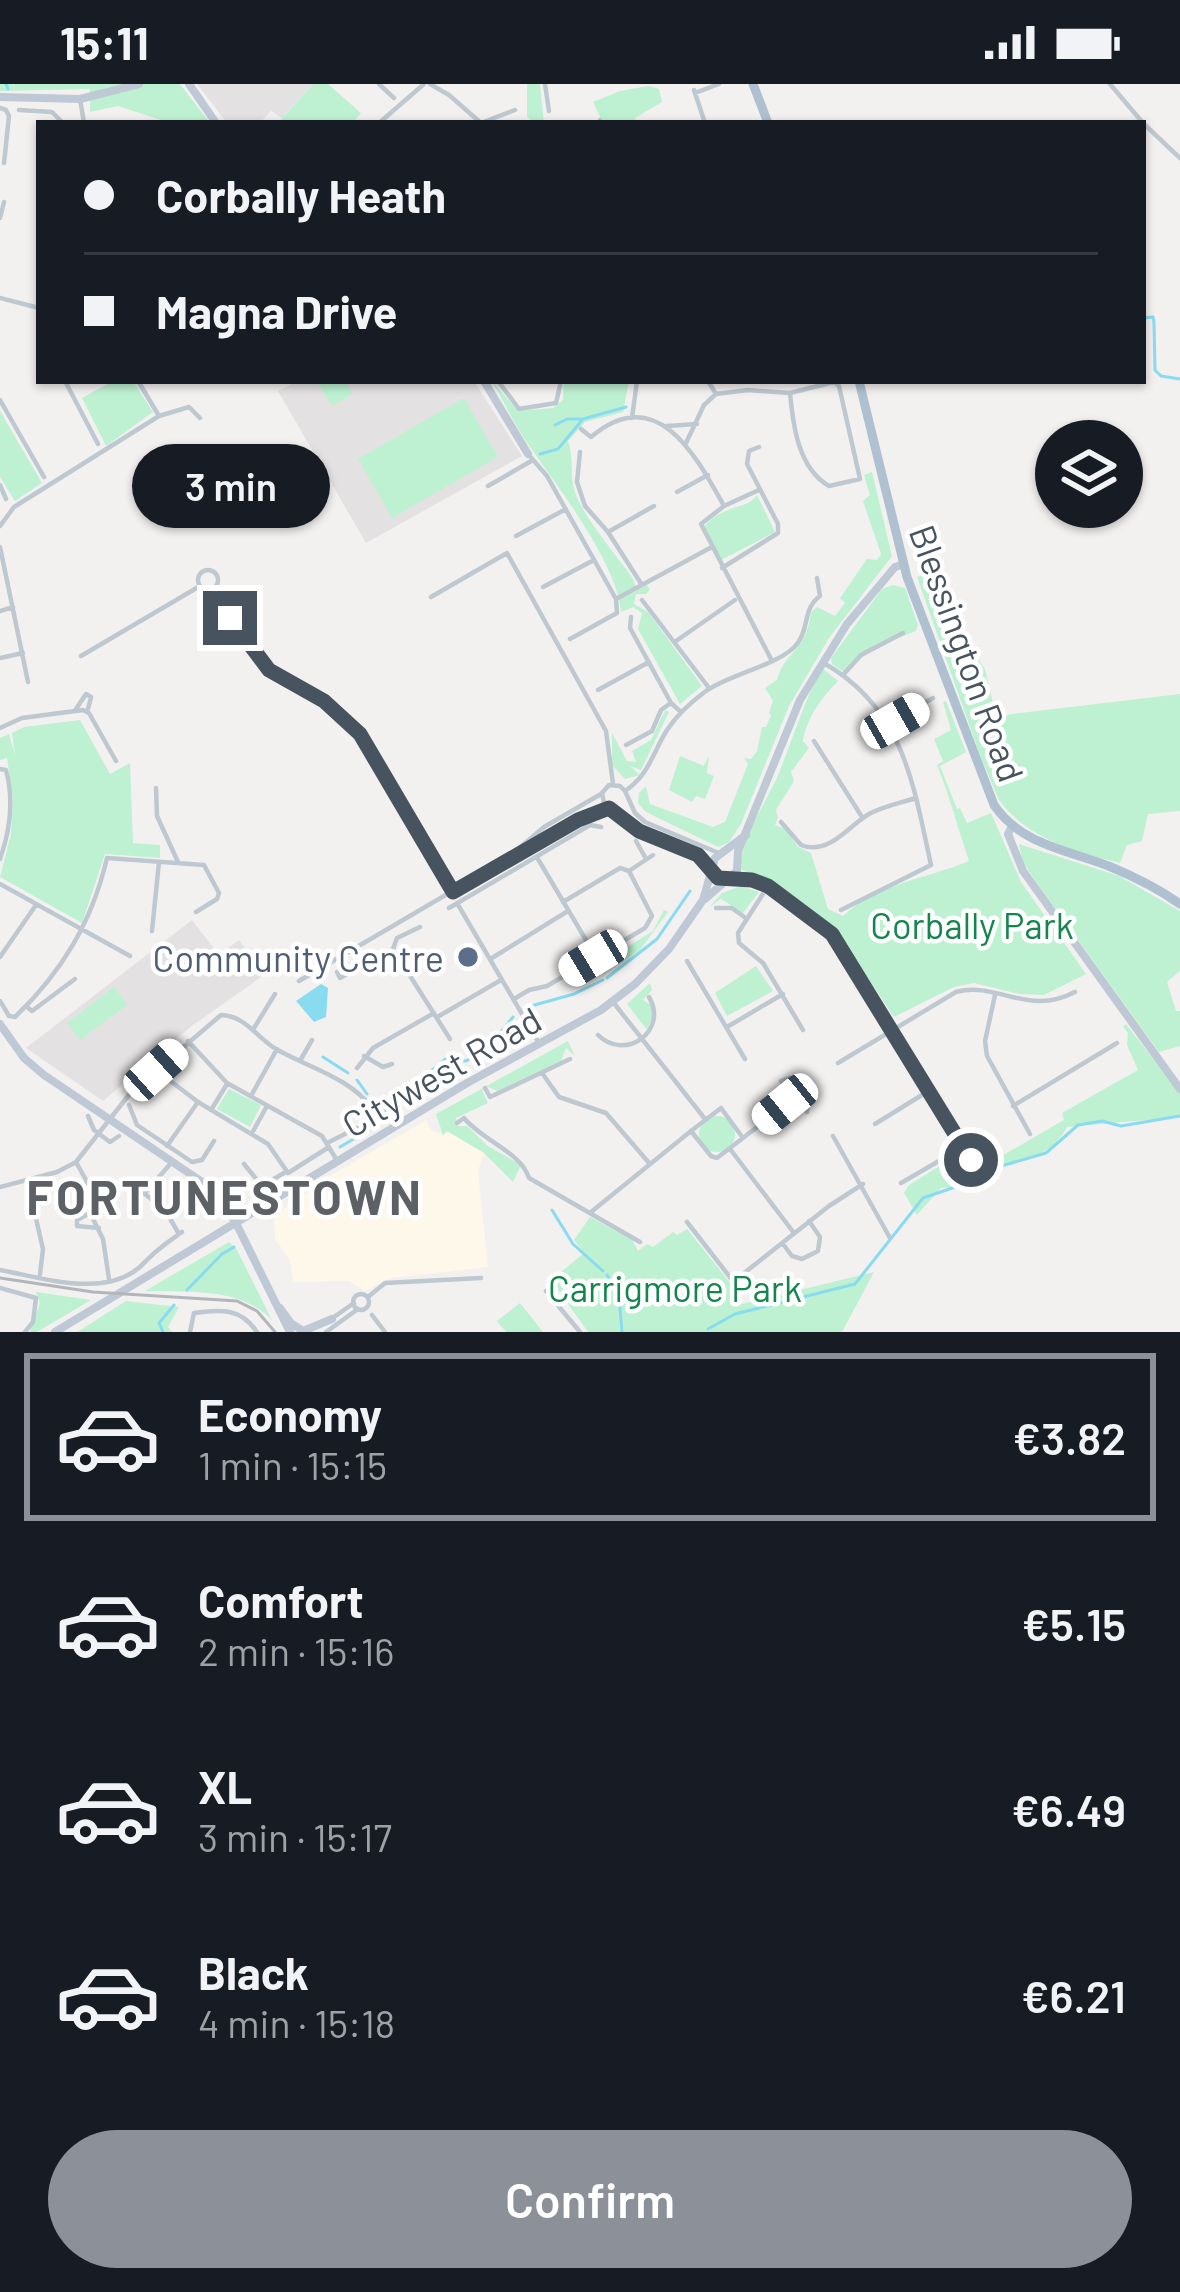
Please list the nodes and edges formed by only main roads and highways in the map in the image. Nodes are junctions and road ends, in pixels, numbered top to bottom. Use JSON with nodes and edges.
{"nodes":[{"id":1,"x":753,"y":84,"type":"edge"},
{"id":2,"x":766,"y":120,"type":"edge"},
{"id":3,"x":860,"y":384,"type":"edge"},
{"id":4,"x":1180,"y":904,"type":"edge"}],
"edges":[{"from":1,"to":2,"type":"main road"},
{"from":3,"to":4,"type":"main road","name":"Blessington Road"}]}
